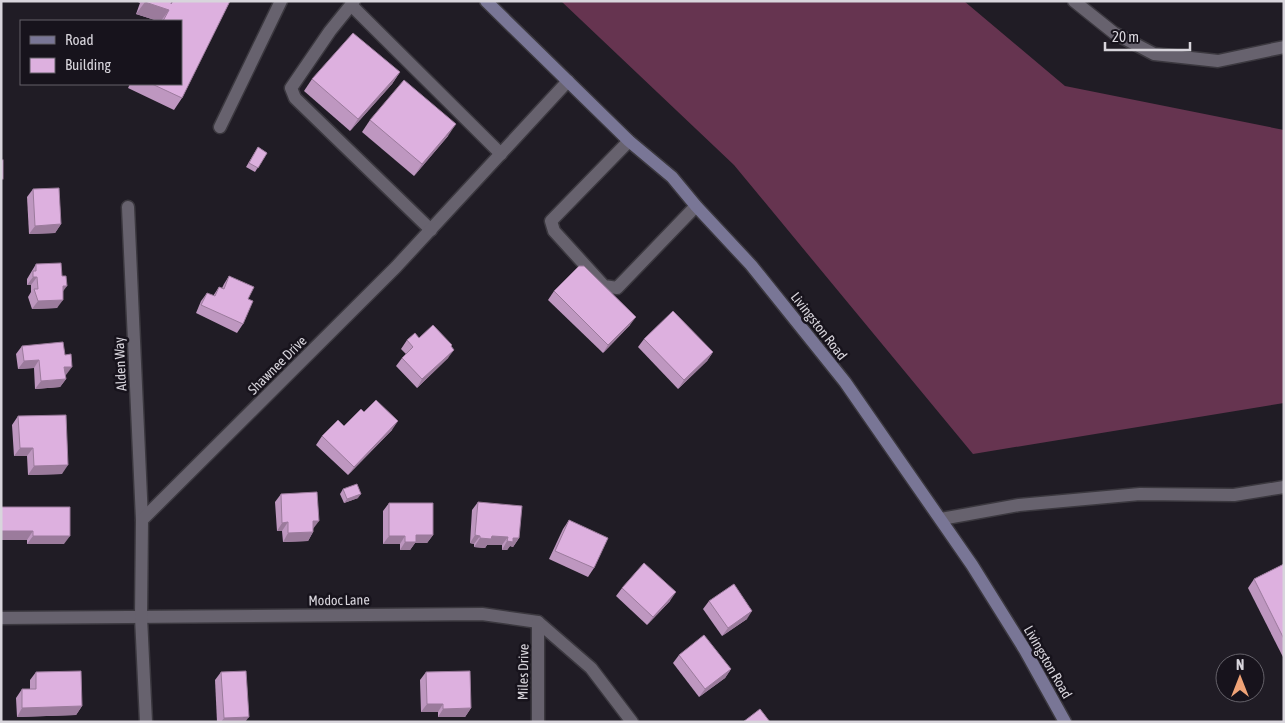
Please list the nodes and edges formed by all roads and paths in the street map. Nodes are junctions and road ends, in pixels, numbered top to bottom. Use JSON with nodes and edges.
{"nodes":[{"id":1,"x":281,"y":1,"type":"edge"},
{"id":2,"x":486,"y":1,"type":"edge"},
{"id":3,"x":1074,"y":1,"type":"edge"},
{"id":4,"x":353,"y":3,"type":"edge"},
{"id":5,"x":1284,"y":47,"type":"edge"},
{"id":6,"x":568,"y":81,"type":"junction"},
{"id":7,"x":220,"y":127,"type":"dead end"},
{"id":8,"x":629,"y":142,"type":"junction"},
{"id":9,"x":500,"y":154,"type":"junction"},
{"id":10,"x":696,"y":206,"type":"junction"},
{"id":11,"x":128,"y":207,"type":"dead end"},
{"id":12,"x":431,"y":230,"type":"junction"},
{"id":13,"x":1284,"y":487,"type":"edge"},
{"id":14,"x":941,"y":519,"type":"junction"},
{"id":15,"x":142,"y":520,"type":"junction"},
{"id":16,"x":142,"y":617,"type":"junction"},
{"id":17,"x":1,"y":618,"type":"edge"},
{"id":18,"x":538,"y":622,"type":"junction"},
{"id":19,"x":146,"y":722,"type":"edge"},
{"id":20,"x":538,"y":722,"type":"edge"},
{"id":21,"x":632,"y":722,"type":"edge"},
{"id":22,"x":1065,"y":722,"type":"edge"}],
"edges":[{"from":1,"to":7,"type":"street"},
{"from":2,"to":6,"type":"main road","name":"Livingston Road"},
{"from":3,"to":5,"type":"street"},
{"from":4,"to":9,"type":"street"},
{"from":4,"to":12,"type":"street"},
{"from":6,"to":8,"type":"main road","name":"Livingston Road"},
{"from":6,"to":9,"type":"street","name":"Shawnee Drive"},
{"from":8,"to":10,"type":"main road","name":"Livingston Road"},
{"from":8,"to":10,"type":"street"},
{"from":9,"to":12,"type":"street","name":"Shawnee Drive"},
{"from":10,"to":14,"type":"main road","name":"Livingston Road"},
{"from":11,"to":15,"type":"street","name":"Alden Way"},
{"from":12,"to":15,"type":"street","name":"Shawnee Drive"},
{"from":13,"to":14,"type":"street"},
{"from":14,"to":22,"type":"main road","name":"Livingston Road"},
{"from":15,"to":16,"type":"street"},
{"from":16,"to":17,"type":"street","name":"Modoc Lane"},
{"from":16,"to":18,"type":"street","name":"Modoc Lane"},
{"from":16,"to":19,"type":"street"},
{"from":18,"to":20,"type":"street","name":"Miles Drive"},
{"from":18,"to":21,"type":"street"}]}
